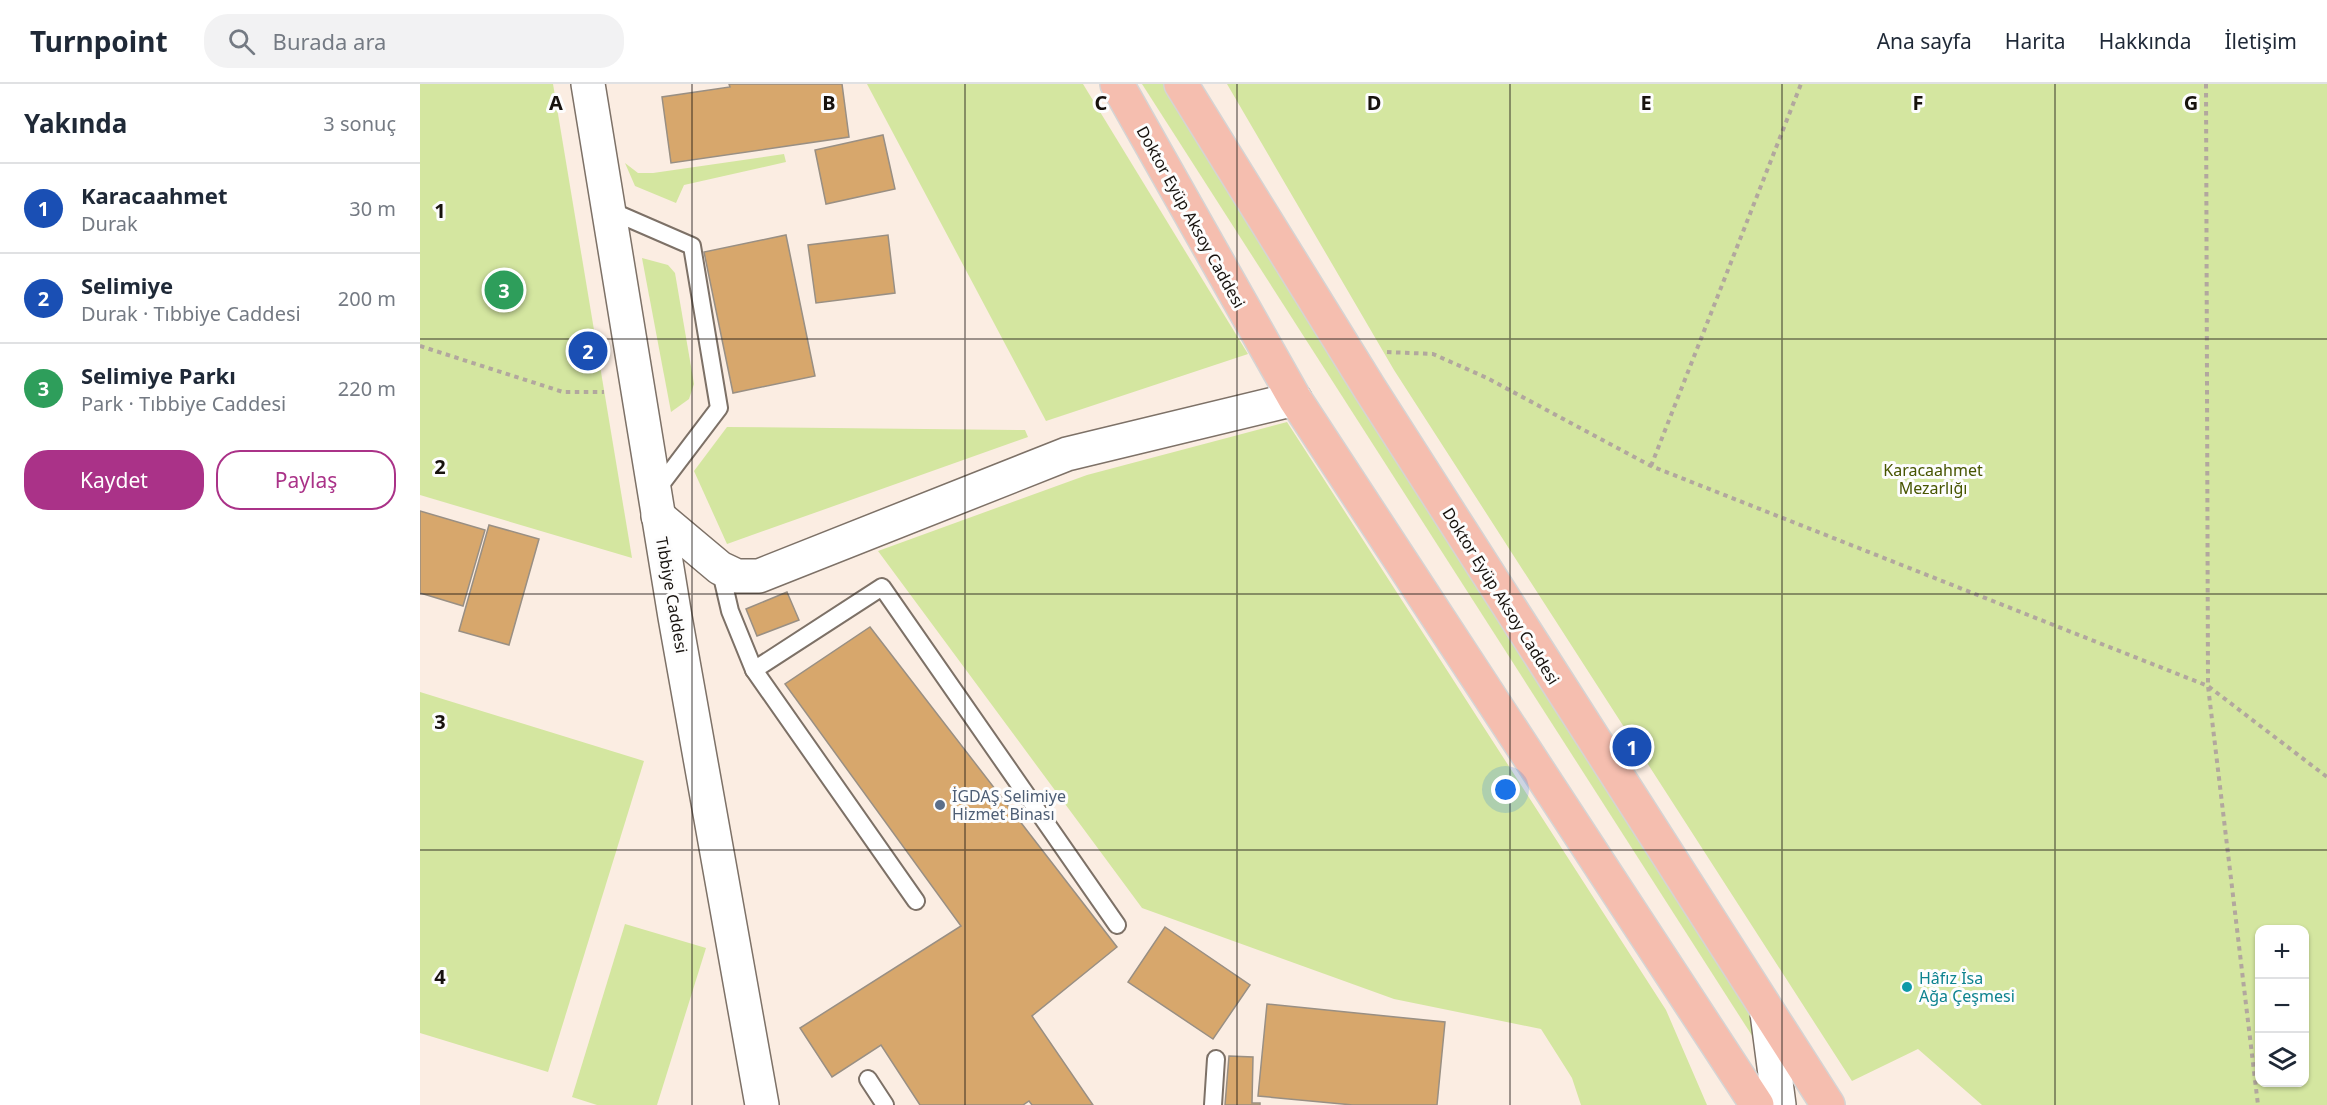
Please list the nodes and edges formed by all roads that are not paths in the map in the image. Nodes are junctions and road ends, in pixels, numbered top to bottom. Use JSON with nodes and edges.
{"nodes":[{"id":1,"x":588,"y":84,"type":"edge"},
{"id":2,"x":1117,"y":84,"type":"edge"},
{"id":3,"x":1181,"y":84,"type":"edge"},
{"id":4,"x":609,"y":210,"type":"junction"},
{"id":5,"x":1295,"y":399,"type":"junction"},
{"id":6,"x":656,"y":505,"type":"junction"},
{"id":7,"x":720,"y":568,"type":"junction"},
{"id":8,"x":754,"y":670,"type":"junction"},
{"id":9,"x":916,"y":901,"type":"dead end"},
{"id":10,"x":1117,"y":924,"type":"dead end"},
{"id":11,"x":1767,"y":1013,"type":"junction"},
{"id":12,"x":1715,"y":1041,"type":"junction"},
{"id":13,"x":1216,"y":1059,"type":"dead end"},
{"id":14,"x":868,"y":1079,"type":"dead end"},
{"id":15,"x":762,"y":1105,"type":"edge"},
{"id":16,"x":885,"y":1105,"type":"edge"},
{"id":17,"x":1213,"y":1105,"type":"edge"},
{"id":18,"x":1736,"y":1105,"type":"edge"},
{"id":19,"x":1757,"y":1105,"type":"edge"},
{"id":20,"x":1779,"y":1105,"type":"edge"},
{"id":21,"x":1828,"y":1105,"type":"edge"}],
"edges":[{"from":1,"to":4,"type":"main road","name":"Tıbbiye Caddesi"},
{"from":2,"to":5,"type":"main road","name":"Doktor Eyüp Aksoy Caddesi"},
{"from":3,"to":11,"type":"main road","name":"Doktor Eyüp Aksoy Caddesi"},
{"from":4,"to":6,"type":"main road","name":"Tıbbiye Caddesi"},
{"from":4,"to":6,"type":"lane"},
{"from":5,"to":7,"type":"main road"},
{"from":5,"to":12,"type":"main road","name":"Doktor Eyüp Aksoy Caddesi"},
{"from":6,"to":7,"type":"main road"},
{"from":6,"to":15,"type":"main road","name":"Tıbbiye Caddesi"},
{"from":7,"to":8,"type":"lane"},
{"from":8,"to":9,"type":"lane"},
{"from":8,"to":10,"type":"lane"},
{"from":11,"to":20,"type":"main road"},
{"from":11,"to":21,"type":"main road","name":"Doktor Eyüp Aksoy Caddesi"},
{"from":12,"to":18,"type":"main road"},
{"from":12,"to":19,"type":"main road","name":"Doktor Eyüp Aksoy Caddesi"},
{"from":13,"to":17,"type":"lane"},
{"from":14,"to":16,"type":"lane"}]}
